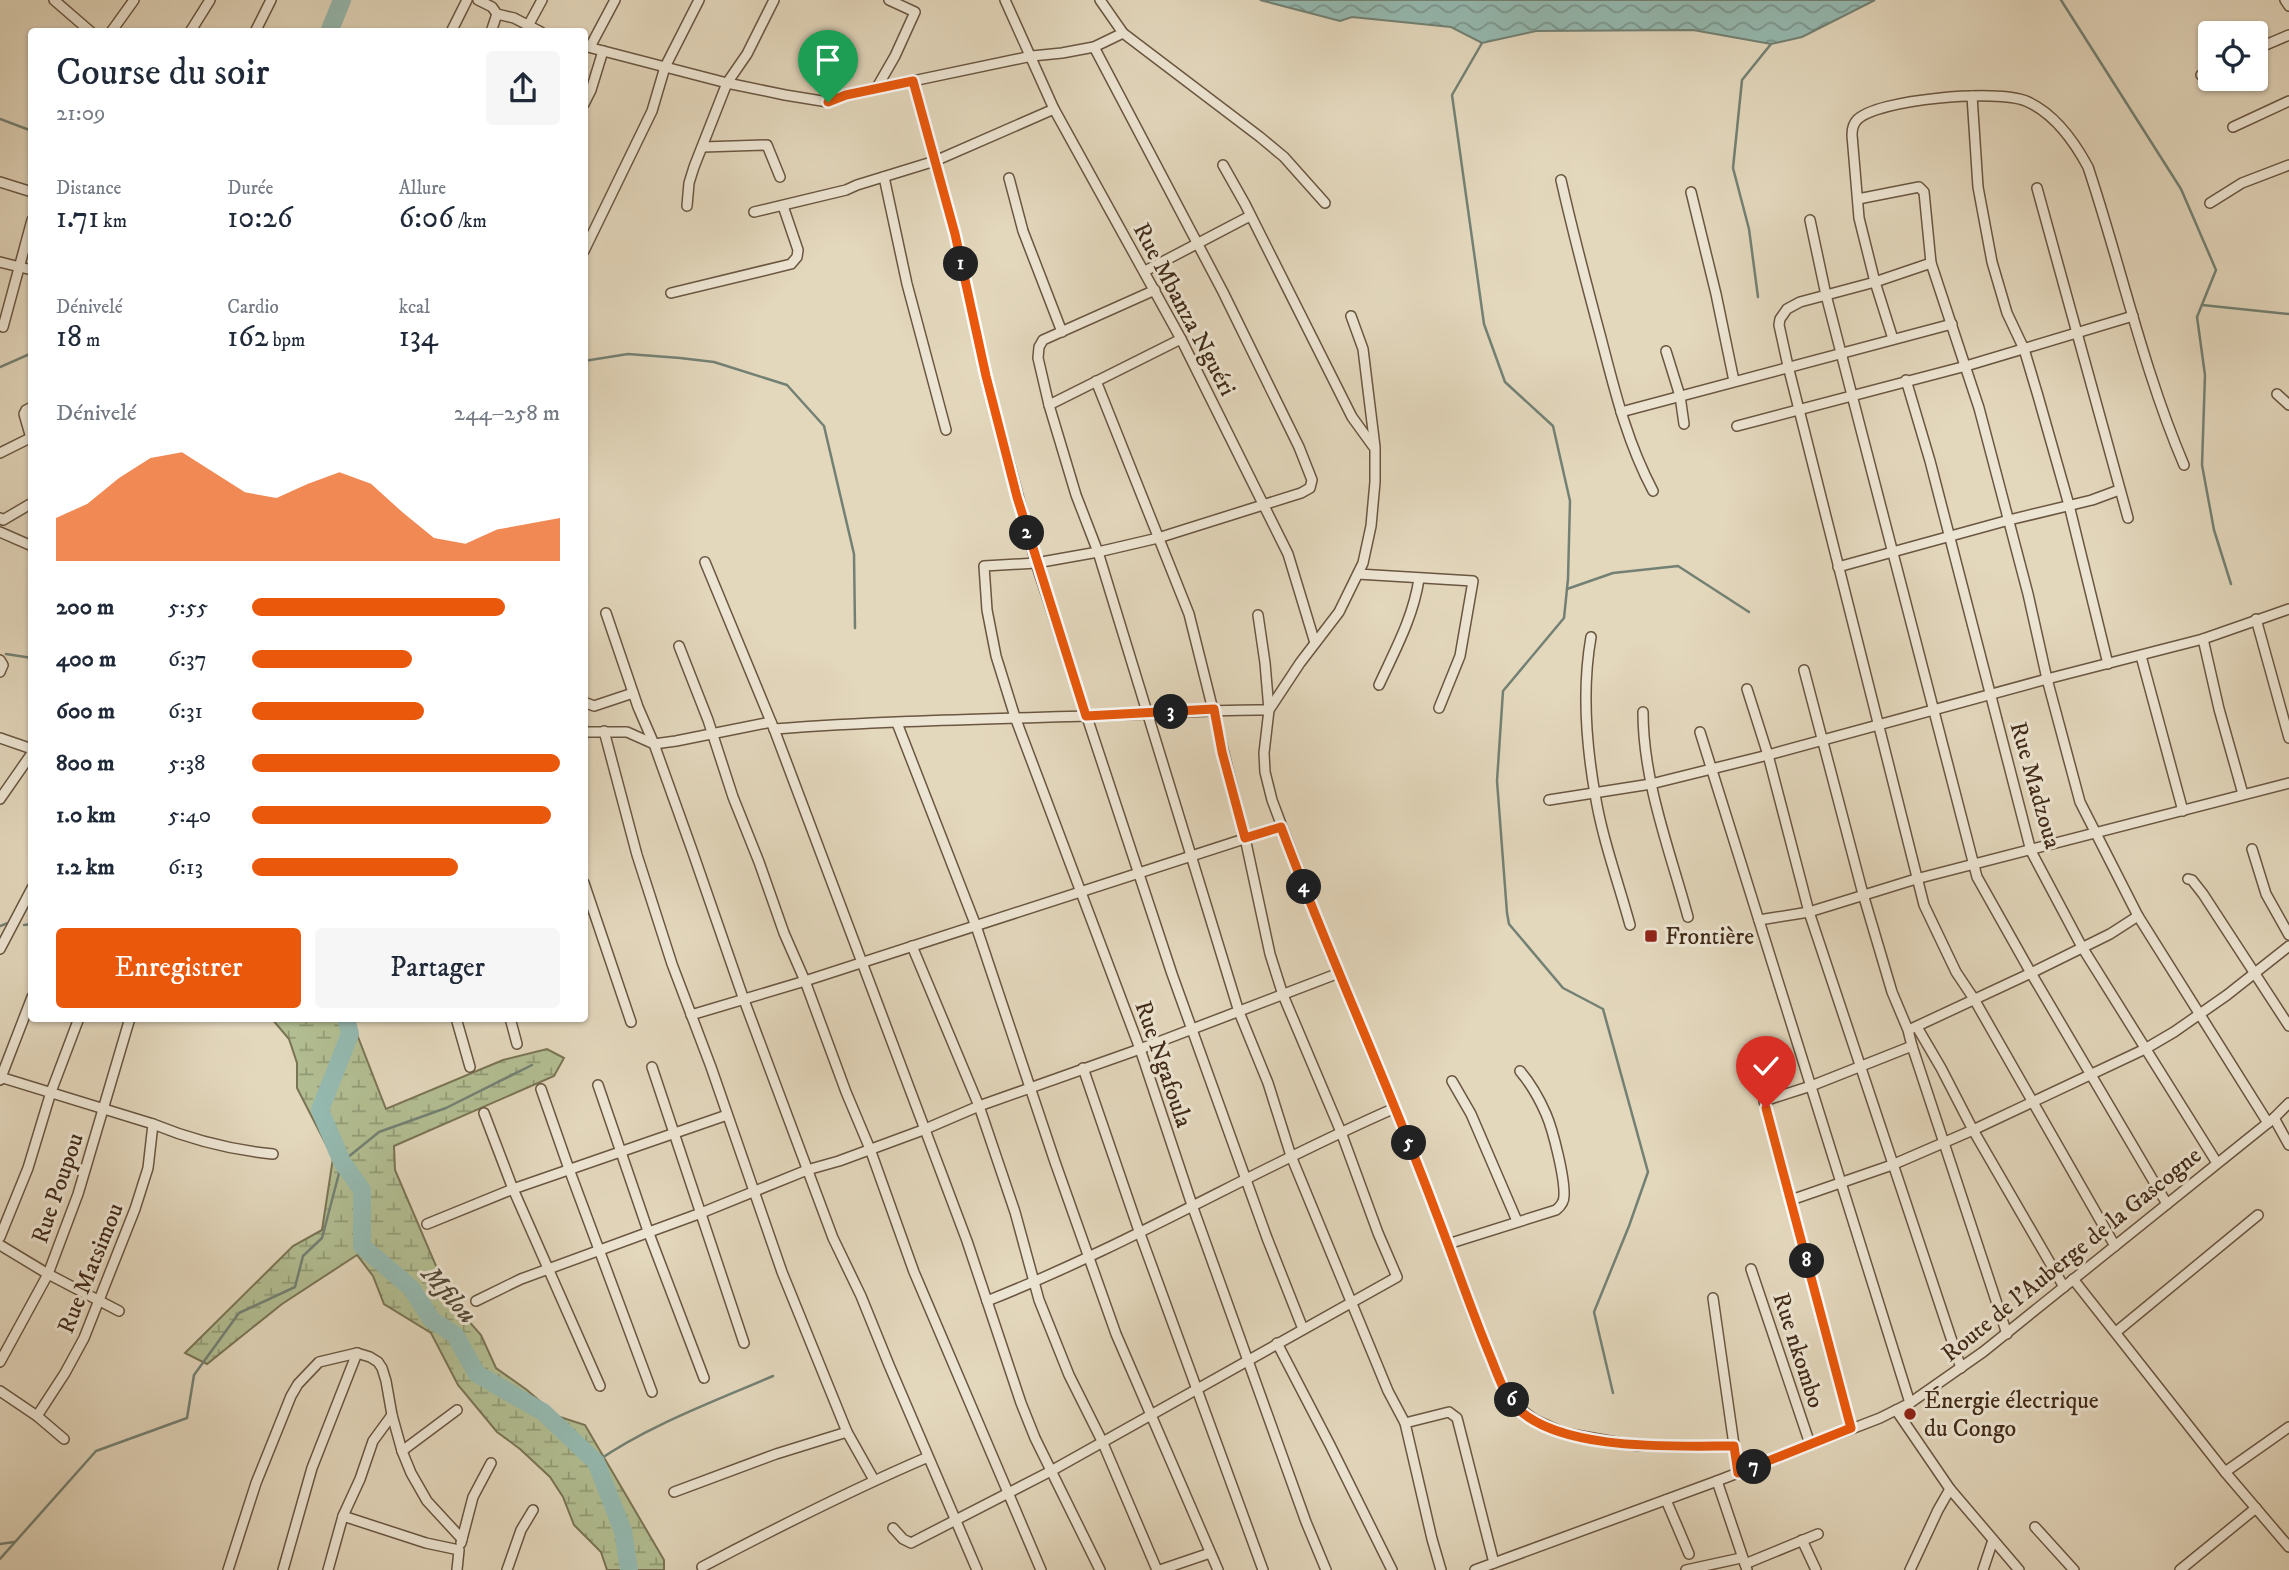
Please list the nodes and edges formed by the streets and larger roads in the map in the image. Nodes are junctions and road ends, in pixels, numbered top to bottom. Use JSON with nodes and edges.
{"nodes":[{"id":1,"x":54,"y":0,"type":"edge"},
{"id":2,"x":134,"y":0,"type":"edge"},
{"id":3,"x":210,"y":0,"type":"edge"},
{"id":4,"x":271,"y":0,"type":"edge"},
{"id":5,"x":467,"y":0,"type":"edge"},
{"id":6,"x":478,"y":0,"type":"edge"},
{"id":7,"x":542,"y":0,"type":"edge"},
{"id":8,"x":615,"y":0,"type":"edge"},
{"id":9,"x":699,"y":0,"type":"edge"},
{"id":10,"x":774,"y":0,"type":"edge"},
{"id":11,"x":889,"y":0,"type":"edge"},
{"id":12,"x":921,"y":0,"type":"edge"},
{"id":13,"x":1005,"y":0,"type":"edge"},
{"id":14,"x":1100,"y":0,"type":"edge"},
{"id":15,"x":2285,"y":0,"type":"edge"},
{"id":16,"x":2289,"y":6,"type":"edge"},
{"id":17,"x":915,"y":12,"type":"junction"},
{"id":18,"x":497,"y":14,"type":"junction"},
{"id":19,"x":529,"y":24,"type":"junction"},
{"id":20,"x":86,"y":28,"type":"edge"},
{"id":21,"x":114,"y":28,"type":"edge"},
{"id":22,"x":192,"y":28,"type":"edge"},
{"id":23,"x":257,"y":28,"type":"edge"},
{"id":24,"x":454,"y":28,"type":"edge"},
{"id":25,"x":492,"y":28,"type":"edge"},
{"id":26,"x":535,"y":28,"type":"edge"},
{"id":27,"x":1123,"y":33,"type":"junction"},
{"id":28,"x":2289,"y":35,"type":"edge"},
{"id":29,"x":588,"y":44,"type":"edge"},
{"id":30,"x":2268,"y":44,"type":"edge"},
{"id":31,"x":588,"y":46,"type":"edge"},
{"id":32,"x":1094,"y":47,"type":"junction"},
{"id":33,"x":603,"y":51,"type":"junction"},
{"id":34,"x":1032,"y":56,"type":"junction"},
{"id":35,"x":665,"y":66,"type":"junction"},
{"id":36,"x":913,"y":81,"type":"junction"},
{"id":37,"x":727,"y":83,"type":"junction"},
{"id":38,"x":876,"y":89,"type":"junction"},
{"id":39,"x":588,"y":96,"type":"edge"},
{"id":40,"x":1972,"y":96,"type":"junction"},
{"id":41,"x":2289,"y":101,"type":"edge"},
{"id":42,"x":1055,"y":109,"type":"junction"},
{"id":43,"x":2233,"y":127,"type":"dead end"},
{"id":44,"x":703,"y":148,"type":"junction"},
{"id":45,"x":935,"y":161,"type":"junction"},
{"id":46,"x":1223,"y":165,"type":"dead end"},
{"id":47,"x":2289,"y":165,"type":"edge"},
{"id":48,"x":780,"y":177,"type":"dead end"},
{"id":49,"x":884,"y":177,"type":"junction"},
{"id":50,"x":1009,"y":178,"type":"dead end"},
{"id":51,"x":1561,"y":180,"type":"dead end"},
{"id":52,"x":0,"y":182,"type":"edge"},
{"id":53,"x":2037,"y":188,"type":"dead end"},
{"id":54,"x":28,"y":191,"type":"edge"},
{"id":55,"x":1691,"y":192,"type":"dead end"},
{"id":56,"x":1858,"y":199,"type":"junction"},
{"id":57,"x":1325,"y":203,"type":"dead end"},
{"id":58,"x":2210,"y":203,"type":"dead end"},
{"id":59,"x":687,"y":206,"type":"dead end"},
{"id":60,"x":783,"y":206,"type":"junction"},
{"id":61,"x":754,"y":212,"type":"dead end"},
{"id":62,"x":1250,"y":216,"type":"junction"},
{"id":63,"x":1811,"y":220,"type":"dead end"},
{"id":64,"x":28,"y":235,"type":"edge"},
{"id":65,"x":588,"y":243,"type":"edge"},
{"id":66,"x":1197,"y":245,"type":"junction"},
{"id":67,"x":0,"y":262,"type":"edge"},
{"id":68,"x":1931,"y":263,"type":"junction"},
{"id":69,"x":19,"y":268,"type":"junction"},
{"id":70,"x":28,"y":269,"type":"edge"},
{"id":71,"x":1145,"y":271,"type":"junction"},
{"id":72,"x":1875,"y":282,"type":"junction"},
{"id":73,"x":1155,"y":290,"type":"junction"},
{"id":74,"x":671,"y":293,"type":"dead end"},
{"id":75,"x":1826,"y":295,"type":"junction"},
{"id":76,"x":1351,"y":316,"type":"dead end"},
{"id":77,"x":2133,"y":316,"type":"junction"},
{"id":78,"x":1952,"y":324,"type":"junction"},
{"id":79,"x":3,"y":327,"type":"dead end"},
{"id":80,"x":1062,"y":331,"type":"junction"},
{"id":81,"x":2077,"y":334,"type":"junction"},
{"id":82,"x":1181,"y":339,"type":"junction"},
{"id":83,"x":1893,"y":339,"type":"junction"},
{"id":84,"x":2024,"y":349,"type":"junction"},
{"id":85,"x":1666,"y":351,"type":"dead end"},
{"id":86,"x":1842,"y":353,"type":"junction"},
{"id":87,"x":1788,"y":366,"type":"junction"},
{"id":88,"x":1966,"y":366,"type":"junction"},
{"id":89,"x":1906,"y":380,"type":"junction"},
{"id":90,"x":1096,"y":381,"type":"junction"},
{"id":91,"x":1734,"y":381,"type":"junction"},
{"id":92,"x":2277,"y":394,"type":"dead end"},
{"id":93,"x":1853,"y":395,"type":"junction"},
{"id":94,"x":1679,"y":396,"type":"junction"},
{"id":95,"x":1049,"y":405,"type":"junction"},
{"id":96,"x":2289,"y":405,"type":"edge"},
{"id":97,"x":28,"y":410,"type":"edge"},
{"id":98,"x":1799,"y":410,"type":"junction"},
{"id":99,"x":1621,"y":412,"type":"junction"},
{"id":100,"x":1684,"y":424,"type":"dead end"},
{"id":101,"x":1737,"y":426,"type":"dead end"},
{"id":102,"x":28,"y":428,"type":"edge"},
{"id":103,"x":946,"y":430,"type":"dead end"},
{"id":104,"x":28,"y":439,"type":"edge"},
{"id":105,"x":1375,"y":447,"type":"junction"},
{"id":106,"x":0,"y":453,"type":"edge"},
{"id":107,"x":2184,"y":465,"type":"dead end"},
{"id":108,"x":2119,"y":490,"type":"junction"},
{"id":109,"x":1653,"y":491,"type":"dead end"},
{"id":110,"x":1264,"y":505,"type":"junction"},
{"id":111,"x":2069,"y":505,"type":"junction"},
{"id":112,"x":28,"y":506,"type":"edge"},
{"id":113,"x":2128,"y":518,"type":"dead end"},
{"id":114,"x":2009,"y":520,"type":"junction"},
{"id":115,"x":1,"y":524,"type":"edge"},
{"id":116,"x":1158,"y":538,"type":"junction"},
{"id":117,"x":1950,"y":538,"type":"junction"},
{"id":118,"x":28,"y":543,"type":"edge"},
{"id":119,"x":1098,"y":552,"type":"junction"},
{"id":120,"x":1892,"y":552,"type":"junction"},
{"id":121,"x":705,"y":562,"type":"dead end"},
{"id":122,"x":1036,"y":563,"type":"junction"},
{"id":123,"x":1838,"y":567,"type":"junction"},
{"id":124,"x":1358,"y":574,"type":"junction"},
{"id":125,"x":1419,"y":579,"type":"junction"},
{"id":126,"x":2289,"y":609,"type":"edge"},
{"id":127,"x":606,"y":612,"type":"dead end"},
{"id":128,"x":1258,"y":615,"type":"dead end"},
{"id":129,"x":2256,"y":619,"type":"junction"},
{"id":130,"x":1591,"y":637,"type":"dead end"},
{"id":131,"x":2203,"y":639,"type":"junction"},
{"id":132,"x":1315,"y":643,"type":"junction"},
{"id":133,"x":679,"y":646,"type":"dead end"},
{"id":134,"x":2141,"y":656,"type":"junction"},
{"id":135,"x":2108,"y":664,"type":"junction"},
{"id":136,"x":1804,"y":670,"type":"dead end"},
{"id":137,"x":2047,"y":679,"type":"junction"},
{"id":138,"x":1379,"y":685,"type":"dead end"},
{"id":139,"x":1746,"y":689,"type":"dead end"},
{"id":140,"x":634,"y":693,"type":"junction"},
{"id":141,"x":1990,"y":695,"type":"junction"},
{"id":142,"x":588,"y":704,"type":"edge"},
{"id":143,"x":1439,"y":708,"type":"dead end"},
{"id":144,"x":1214,"y":709,"type":"junction"},
{"id":145,"x":1269,"y":710,"type":"junction"},
{"id":146,"x":1934,"y":710,"type":"junction"},
{"id":147,"x":1643,"y":712,"type":"dead end"},
{"id":148,"x":1146,"y":713,"type":"junction"},
{"id":149,"x":1086,"y":716,"type":"junction"},
{"id":150,"x":1016,"y":717,"type":"junction"},
{"id":151,"x":897,"y":723,"type":"junction"},
{"id":152,"x":1879,"y":723,"type":"junction"},
{"id":153,"x":772,"y":725,"type":"junction"},
{"id":154,"x":604,"y":730,"type":"junction"},
{"id":155,"x":588,"y":732,"type":"edge"},
{"id":156,"x":1700,"y":732,"type":"dead end"},
{"id":157,"x":713,"y":733,"type":"junction"},
{"id":158,"x":0,"y":738,"type":"edge"},
{"id":159,"x":1823,"y":738,"type":"junction"},
{"id":160,"x":2289,"y":738,"type":"edge"},
{"id":161,"x":654,"y":744,"type":"junction"},
{"id":162,"x":28,"y":749,"type":"edge"},
{"id":163,"x":1768,"y":755,"type":"junction"},
{"id":164,"x":28,"y":757,"type":"edge"},
{"id":165,"x":1711,"y":768,"type":"junction"},
{"id":166,"x":2289,"y":783,"type":"edge"},
{"id":167,"x":1651,"y":784,"type":"junction"},
{"id":168,"x":1595,"y":793,"type":"junction"},
{"id":169,"x":2243,"y":794,"type":"junction"},
{"id":170,"x":0,"y":799,"type":"edge"},
{"id":171,"x":1549,"y":800,"type":"dead end"},
{"id":172,"x":2183,"y":811,"type":"junction"},
{"id":173,"x":1281,"y":827,"type":"junction"},
{"id":174,"x":2098,"y":833,"type":"junction"},
{"id":175,"x":1245,"y":838,"type":"junction"},
{"id":176,"x":2252,"y":849,"type":"dead end"},
{"id":177,"x":2031,"y":850,"type":"junction"},
{"id":178,"x":1192,"y":854,"type":"junction"},
{"id":179,"x":1974,"y":864,"type":"junction"},
{"id":180,"x":1138,"y":872,"type":"junction"},
{"id":181,"x":1916,"y":879,"type":"junction"},
{"id":182,"x":2188,"y":879,"type":"dead end"},
{"id":183,"x":1082,"y":890,"type":"junction"},
{"id":184,"x":1863,"y":894,"type":"junction"},
{"id":185,"x":588,"y":895,"type":"edge"},
{"id":186,"x":28,"y":896,"type":"edge"},
{"id":187,"x":1809,"y":912,"type":"junction"},
{"id":188,"x":2138,"y":916,"type":"junction"},
{"id":189,"x":1688,"y":917,"type":"dead end"},
{"id":190,"x":1759,"y":920,"type":"junction"},
{"id":191,"x":1630,"y":925,"type":"dead end"},
{"id":192,"x":976,"y":926,"type":"junction"},
{"id":193,"x":2289,"y":935,"type":"edge"},
{"id":194,"x":912,"y":946,"type":"junction"},
{"id":195,"x":2289,"y":946,"type":"edge"},
{"id":196,"x":2082,"y":947,"type":"junction"},
{"id":197,"x":0,"y":949,"type":"edge"},
{"id":198,"x":861,"y":963,"type":"junction"},
{"id":199,"x":1339,"y":973,"type":"junction"},
{"id":200,"x":2031,"y":973,"type":"junction"},
{"id":201,"x":2253,"y":973,"type":"junction"},
{"id":202,"x":805,"y":981,"type":"junction"},
{"id":203,"x":1283,"y":995,"type":"junction"},
{"id":204,"x":1974,"y":999,"type":"junction"},
{"id":205,"x":744,"y":1000,"type":"junction"},
{"id":206,"x":28,"y":1007,"type":"edge"},
{"id":207,"x":1239,"y":1012,"type":"junction"},
{"id":208,"x":2201,"y":1013,"type":"junction"},
{"id":209,"x":691,"y":1015,"type":"junction"},
{"id":210,"x":631,"y":1021,"type":"dead end"},
{"id":211,"x":77,"y":1022,"type":"edge"},
{"id":212,"x":129,"y":1022,"type":"edge"},
{"id":213,"x":457,"y":1022,"type":"edge"},
{"id":214,"x":511,"y":1022,"type":"edge"},
{"id":215,"x":2289,"y":1026,"type":"edge"},
{"id":216,"x":1913,"y":1028,"type":"junction"},
{"id":217,"x":1193,"y":1029,"type":"junction"},
{"id":218,"x":517,"y":1044,"type":"dead end"},
{"id":219,"x":1912,"y":1046,"type":"junction"},
{"id":220,"x":1140,"y":1049,"type":"junction"},
{"id":221,"x":2145,"y":1049,"type":"junction"},
{"id":222,"x":1860,"y":1066,"type":"junction"},
{"id":223,"x":470,"y":1067,"type":"dead end"},
{"id":224,"x":652,"y":1067,"type":"dead end"},
{"id":225,"x":1083,"y":1068,"type":"junction"},
{"id":226,"x":1520,"y":1071,"type":"dead end"},
{"id":227,"x":2090,"y":1074,"type":"junction"},
{"id":228,"x":0,"y":1078,"type":"edge"},
{"id":229,"x":1452,"y":1081,"type":"dead end"},
{"id":230,"x":598,"y":1085,"type":"dead end"},
{"id":231,"x":1811,"y":1086,"type":"junction"},
{"id":232,"x":1029,"y":1087,"type":"junction"},
{"id":233,"x":541,"y":1089,"type":"dead end"},
{"id":234,"x":51,"y":1092,"type":"junction"},
{"id":235,"x":2032,"y":1101,"type":"junction"},
{"id":236,"x":2289,"y":1103,"type":"edge"},
{"id":237,"x":979,"y":1106,"type":"junction"},
{"id":238,"x":1395,"y":1108,"type":"junction"},
{"id":239,"x":103,"y":1110,"type":"junction"},
{"id":240,"x":484,"y":1113,"type":"dead end"},
{"id":241,"x":727,"y":1115,"type":"junction"},
{"id":242,"x":2271,"y":1120,"type":"junction"},
{"id":243,"x":153,"y":1124,"type":"junction"},
{"id":244,"x":1973,"y":1129,"type":"junction"},
{"id":245,"x":923,"y":1130,"type":"junction"},
{"id":246,"x":1341,"y":1132,"type":"junction"},
{"id":247,"x":674,"y":1133,"type":"junction"},
{"id":248,"x":1944,"y":1142,"type":"junction"},
{"id":249,"x":2289,"y":1145,"type":"edge"},
{"id":250,"x":870,"y":1149,"type":"junction"},
{"id":251,"x":622,"y":1152,"type":"junction"},
{"id":252,"x":273,"y":1154,"type":"dead end"},
{"id":253,"x":1291,"y":1156,"type":"junction"},
{"id":254,"x":2217,"y":1163,"type":"junction"},
{"id":255,"x":1892,"y":1165,"type":"junction"},
{"id":256,"x":569,"y":1169,"type":"junction"},
{"id":257,"x":807,"y":1170,"type":"junction"},
{"id":258,"x":1246,"y":1179,"type":"junction"},
{"id":259,"x":1841,"y":1184,"type":"junction"},
{"id":260,"x":513,"y":1189,"type":"junction"},
{"id":261,"x":755,"y":1191,"type":"junction"},
{"id":262,"x":1791,"y":1200,"type":"junction"},
{"id":263,"x":2167,"y":1204,"type":"junction"},
{"id":264,"x":1192,"y":1205,"type":"junction"},
{"id":265,"x":701,"y":1213,"type":"junction"},
{"id":266,"x":2258,"y":1214,"type":"dead end"},
{"id":267,"x":1517,"y":1221,"type":"junction"},
{"id":268,"x":427,"y":1224,"type":"dead end"},
{"id":269,"x":648,"y":1231,"type":"junction"},
{"id":270,"x":1139,"y":1231,"type":"junction"},
{"id":271,"x":0,"y":1237,"type":"edge"},
{"id":272,"x":1448,"y":1244,"type":"junction"},
{"id":273,"x":0,"y":1245,"type":"edge"},
{"id":274,"x":2115,"y":1246,"type":"junction"},
{"id":275,"x":598,"y":1249,"type":"junction"},
{"id":276,"x":1090,"y":1256,"type":"junction"},
{"id":277,"x":547,"y":1269,"type":"junction"},
{"id":278,"x":1751,"y":1269,"type":"dead end"},
{"id":279,"x":48,"y":1274,"type":"junction"},
{"id":280,"x":2073,"y":1279,"type":"junction"},
{"id":281,"x":1033,"y":1283,"type":"junction"},
{"id":282,"x":2064,"y":1287,"type":"junction"},
{"id":283,"x":1713,"y":1298,"type":"dead end"},
{"id":284,"x":99,"y":1300,"type":"junction"},
{"id":285,"x":476,"y":1301,"type":"dead end"},
{"id":286,"x":987,"y":1301,"type":"junction"},
{"id":287,"x":1352,"y":1301,"type":"junction"},
{"id":288,"x":119,"y":1311,"type":"dead end"},
{"id":289,"x":1303,"y":1329,"type":"junction"},
{"id":290,"x":2116,"y":1332,"type":"junction"},
{"id":291,"x":2007,"y":1334,"type":"junction"},
{"id":292,"x":744,"y":1343,"type":"dead end"},
{"id":293,"x":1277,"y":1343,"type":"junction"},
{"id":294,"x":357,"y":1353,"type":"junction"},
{"id":295,"x":1248,"y":1360,"type":"junction"},
{"id":296,"x":0,"y":1362,"type":"edge"},
{"id":297,"x":1961,"y":1368,"type":"junction"},
{"id":298,"x":704,"y":1378,"type":"dead end"},
{"id":299,"x":600,"y":1386,"type":"dead end"},
{"id":300,"x":1198,"y":1387,"type":"junction"},
{"id":301,"x":0,"y":1391,"type":"edge"},
{"id":302,"x":652,"y":1392,"type":"dead end"},
{"id":303,"x":1910,"y":1403,"type":"junction"},
{"id":304,"x":457,"y":1410,"type":"dead end"},
{"id":305,"x":1895,"y":1410,"type":"junction"},
{"id":306,"x":1150,"y":1414,"type":"junction"},
{"id":307,"x":392,"y":1415,"type":"junction"},
{"id":308,"x":37,"y":1416,"type":"junction"},
{"id":309,"x":1405,"y":1423,"type":"junction"},
{"id":310,"x":2289,"y":1427,"type":"edge"},
{"id":311,"x":1851,"y":1428,"type":"junction"},
{"id":312,"x":847,"y":1432,"type":"junction"},
{"id":313,"x":64,"y":1439,"type":"dead end"},
{"id":314,"x":1101,"y":1441,"type":"junction"},
{"id":315,"x":1810,"y":1444,"type":"junction"},
{"id":316,"x":1734,"y":1446,"type":"junction"},
{"id":317,"x":402,"y":1451,"type":"junction"},
{"id":318,"x":929,"y":1457,"type":"junction"},
{"id":319,"x":491,"y":1463,"type":"dead end"},
{"id":320,"x":1051,"y":1471,"type":"junction"},
{"id":321,"x":2225,"y":1472,"type":"junction"},
{"id":322,"x":1738,"y":1473,"type":"junction"},
{"id":323,"x":874,"y":1480,"type":"junction"},
{"id":324,"x":1717,"y":1481,"type":"junction"},
{"id":325,"x":1950,"y":1489,"type":"junction"},
{"id":326,"x":674,"y":1492,"type":"dead end"},
{"id":327,"x":1008,"y":1494,"type":"junction"},
{"id":328,"x":1666,"y":1500,"type":"junction"},
{"id":329,"x":2256,"y":1508,"type":"junction"},
{"id":330,"x":533,"y":1510,"type":"dead end"},
{"id":331,"x":343,"y":1516,"type":"junction"},
{"id":332,"x":955,"y":1519,"type":"junction"},
{"id":333,"x":2035,"y":1527,"type":"dead end"},
{"id":334,"x":893,"y":1528,"type":"dead end"},
{"id":335,"x":1818,"y":1534,"type":"dead end"},
{"id":336,"x":462,"y":1539,"type":"junction"},
{"id":337,"x":1802,"y":1540,"type":"junction"},
{"id":338,"x":1993,"y":1540,"type":"junction"},
{"id":339,"x":2289,"y":1547,"type":"edge"},
{"id":340,"x":459,"y":1550,"type":"junction"},
{"id":341,"x":1210,"y":1553,"type":"junction"},
{"id":342,"x":1689,"y":1554,"type":"dead end"},
{"id":343,"x":1744,"y":1562,"type":"edge"},
{"id":344,"x":1494,"y":1563,"type":"junction"},
{"id":345,"x":702,"y":1567,"type":"dead end"},
{"id":346,"x":228,"y":1570,"type":"edge"},
{"id":347,"x":283,"y":1570,"type":"edge"},
{"id":348,"x":328,"y":1570,"type":"edge"},
{"id":349,"x":457,"y":1570,"type":"edge"},
{"id":350,"x":507,"y":1570,"type":"edge"},
{"id":351,"x":978,"y":1570,"type":"edge"},
{"id":352,"x":1041,"y":1570,"type":"edge"},
{"id":353,"x":1100,"y":1570,"type":"edge"},
{"id":354,"x":1158,"y":1570,"type":"edge"},
{"id":355,"x":1218,"y":1570,"type":"edge"},
{"id":356,"x":1263,"y":1570,"type":"edge"},
{"id":357,"x":1326,"y":1570,"type":"edge"},
{"id":358,"x":1392,"y":1570,"type":"edge"},
{"id":359,"x":1441,"y":1570,"type":"edge"},
{"id":360,"x":1477,"y":1570,"type":"edge"},
{"id":361,"x":1686,"y":1570,"type":"edge"},
{"id":362,"x":1734,"y":1570,"type":"edge"},
{"id":363,"x":1816,"y":1570,"type":"edge"},
{"id":364,"x":1910,"y":1570,"type":"edge"},
{"id":365,"x":1983,"y":1570,"type":"edge"},
{"id":366,"x":2019,"y":1570,"type":"edge"},
{"id":367,"x":2074,"y":1570,"type":"edge"},
{"id":368,"x":2180,"y":1570,"type":"edge"}],
"edges":[{"from":1,"to":20,"type":"street"},
{"from":2,"to":21,"type":"street"},
{"from":3,"to":22,"type":"street"},
{"from":4,"to":23,"type":"street"},
{"from":5,"to":24,"type":"street"},
{"from":6,"to":18,"type":"street"},
{"from":7,"to":19,"type":"street"},
{"from":8,"to":29,"type":"street"},
{"from":9,"to":35,"type":"street"},
{"from":10,"to":37,"type":"street"},
{"from":11,"to":17,"type":"street"},
{"from":12,"to":17,"type":"street"},
{"from":13,"to":34,"type":"street","name":"Rue Mbanza Nguéri"},
{"from":14,"to":27,"type":"street"},
{"from":15,"to":16,"type":"street"},
{"from":17,"to":38,"type":"street"},
{"from":18,"to":19,"type":"street"},
{"from":18,"to":25,"type":"street"},
{"from":19,"to":26,"type":"street"},
{"from":27,"to":32,"type":"street"},
{"from":27,"to":57,"type":"street"},
{"from":28,"to":30,"type":"street"},
{"from":31,"to":33,"type":"street"},
{"from":32,"to":34,"type":"street"},
{"from":32,"to":66,"type":"street"},
{"from":33,"to":35,"type":"street"},
{"from":33,"to":39,"type":"street"},
{"from":34,"to":36,"type":"street"},
{"from":34,"to":42,"type":"street","name":"Rue Mbanza Nguéri"},
{"from":35,"to":37,"type":"street"},
{"from":35,"to":65,"type":"street"},
{"from":36,"to":38,"type":"street"},
{"from":36,"to":45,"type":"street"},
{"from":37,"to":38,"type":"street"},
{"from":37,"to":44,"type":"street"},
{"from":40,"to":56,"type":"street"},
{"from":40,"to":77,"type":"street"},
{"from":40,"to":84,"type":"street"},
{"from":41,"to":43,"type":"street"},
{"from":42,"to":45,"type":"street"},
{"from":42,"to":71,"type":"street","name":"Rue Mbanza Nguéri"},
{"from":44,"to":48,"type":"street"},
{"from":44,"to":59,"type":"street"},
{"from":45,"to":49,"type":"street"},
{"from":45,"to":122,"type":"street"},
{"from":46,"to":62,"type":"street"},
{"from":47,"to":58,"type":"street"},
{"from":49,"to":60,"type":"street"},
{"from":49,"to":103,"type":"street"},
{"from":50,"to":80,"type":"street"},
{"from":51,"to":99,"type":"street"},
{"from":52,"to":54,"type":"street"},
{"from":53,"to":81,"type":"street"},
{"from":55,"to":91,"type":"street"},
{"from":56,"to":68,"type":"street"},
{"from":56,"to":72,"type":"street"},
{"from":60,"to":61,"type":"street"},
{"from":60,"to":74,"type":"street"},
{"from":62,"to":66,"type":"street"},
{"from":62,"to":105,"type":"street"},
{"from":63,"to":75,"type":"street"},
{"from":64,"to":69,"type":"street"},
{"from":66,"to":71,"type":"street"},
{"from":66,"to":110,"type":"street"},
{"from":67,"to":69,"type":"street"},
{"from":68,"to":72,"type":"street"},
{"from":68,"to":78,"type":"street"},
{"from":69,"to":70,"type":"street"},
{"from":69,"to":79,"type":"street"},
{"from":71,"to":73,"type":"street","name":"Rue Mbanza Nguéri"},
{"from":72,"to":75,"type":"street"},
{"from":72,"to":83,"type":"street"},
{"from":73,"to":80,"type":"street"},
{"from":73,"to":82,"type":"street","name":"Rue Mbanza Nguéri"},
{"from":75,"to":86,"type":"street"},
{"from":75,"to":87,"type":"street"},
{"from":76,"to":105,"type":"street"},
{"from":77,"to":81,"type":"street"},
{"from":77,"to":107,"type":"street"},
{"from":78,"to":83,"type":"street"},
{"from":78,"to":88,"type":"street"},
{"from":80,"to":95,"type":"street"},
{"from":81,"to":84,"type":"street"},
{"from":81,"to":108,"type":"street"},
{"from":82,"to":90,"type":"street"},
{"from":82,"to":110,"type":"street","name":"Rue Mbanza Nguéri"},
{"from":83,"to":86,"type":"street"},
{"from":84,"to":88,"type":"street"},
{"from":84,"to":111,"type":"street"},
{"from":85,"to":94,"type":"street"},
{"from":86,"to":87,"type":"street"},
{"from":86,"to":93,"type":"street"},
{"from":87,"to":91,"type":"street"},
{"from":87,"to":98,"type":"street"},
{"from":88,"to":89,"type":"street"},
{"from":88,"to":114,"type":"street"},
{"from":89,"to":93,"type":"street"},
{"from":89,"to":117,"type":"street","name":"Rue Madzoua"},
{"from":90,"to":95,"type":"street"},
{"from":90,"to":116,"type":"street"},
{"from":91,"to":94,"type":"street"},
{"from":92,"to":96,"type":"street"},
{"from":93,"to":98,"type":"street"},
{"from":93,"to":120,"type":"street"},
{"from":94,"to":99,"type":"street"},
{"from":94,"to":100,"type":"street"},
{"from":95,"to":119,"type":"street"},
{"from":97,"to":102,"type":"street"},
{"from":98,"to":101,"type":"street"},
{"from":98,"to":123,"type":"street"},
{"from":99,"to":109,"type":"street"},
{"from":104,"to":106,"type":"street"},
{"from":105,"to":124,"type":"street"},
{"from":108,"to":111,"type":"street"},
{"from":108,"to":113,"type":"street"},
{"from":110,"to":116,"type":"street"},
{"from":110,"to":132,"type":"street","name":"Rue Mbanza Nguéri"},
{"from":111,"to":114,"type":"street"},
{"from":111,"to":135,"type":"street"},
{"from":112,"to":115,"type":"street"},
{"from":114,"to":117,"type":"street"},
{"from":114,"to":137,"type":"street"},
{"from":115,"to":118,"type":"street"},
{"from":116,"to":119,"type":"street"},
{"from":116,"to":144,"type":"street"},
{"from":117,"to":120,"type":"street"},
{"from":117,"to":141,"type":"street","name":"Rue Madzoua"},
{"from":119,"to":122,"type":"street"},
{"from":119,"to":148,"type":"street"},
{"from":120,"to":123,"type":"street"},
{"from":120,"to":146,"type":"street"},
{"from":121,"to":153,"type":"street"},
{"from":122,"to":149,"type":"street"},
{"from":122,"to":150,"type":"street","name":"Rue Ngafoula"},
{"from":123,"to":152,"type":"street"},
{"from":124,"to":125,"type":"street"},
{"from":124,"to":132,"type":"street"},
{"from":125,"to":138,"type":"street"},
{"from":125,"to":143,"type":"street"},
{"from":126,"to":129,"type":"street"},
{"from":127,"to":140,"type":"street"},
{"from":128,"to":145,"type":"street"},
{"from":129,"to":131,"type":"street"},
{"from":129,"to":160,"type":"street"},
{"from":130,"to":168,"type":"street"},
{"from":131,"to":134,"type":"street"},
{"from":131,"to":169,"type":"street"},
{"from":132,"to":145,"type":"street"},
{"from":133,"to":157,"type":"street"},
{"from":134,"to":135,"type":"street"},
{"from":134,"to":172,"type":"street"},
{"from":135,"to":137,"type":"street"},
{"from":136,"to":159,"type":"street"},
{"from":137,"to":141,"type":"street"},
{"from":137,"to":174,"type":"street"},
{"from":139,"to":163,"type":"street"},
{"from":140,"to":142,"type":"street"},
{"from":140,"to":161,"type":"street"},
{"from":141,"to":146,"type":"street"},
{"from":141,"to":177,"type":"street","name":"Rue Madzoua"},
{"from":144,"to":145,"type":"street"},
{"from":144,"to":148,"type":"street"},
{"from":144,"to":175,"type":"street"},
{"from":145,"to":173,"type":"street"},
{"from":146,"to":152,"type":"street"},
{"from":146,"to":179,"type":"street"},
{"from":147,"to":167,"type":"street"},
{"from":148,"to":149,"type":"street"},
{"from":148,"to":178,"type":"street"},
{"from":149,"to":150,"type":"street"},
{"from":149,"to":180,"type":"street"},
{"from":150,"to":151,"type":"street"},
{"from":150,"to":183,"type":"street","name":"Rue Ngafoula"},
{"from":151,"to":153,"type":"street"},
{"from":151,"to":192,"type":"street"},
{"from":152,"to":159,"type":"street"},
{"from":152,"to":181,"type":"street"},
{"from":153,"to":157,"type":"street"},
{"from":153,"to":198,"type":"street"},
{"from":154,"to":155,"type":"street"},
{"from":154,"to":161,"type":"street"},
{"from":154,"to":209,"type":"street"},
{"from":156,"to":165,"type":"street"},
{"from":157,"to":161,"type":"street"},
{"from":157,"to":202,"type":"street"},
{"from":158,"to":162,"type":"street"},
{"from":159,"to":163,"type":"street"},
{"from":159,"to":184,"type":"street"},
{"from":161,"to":205,"type":"street"},
{"from":163,"to":165,"type":"street"},
{"from":163,"to":187,"type":"street"},
{"from":164,"to":170,"type":"street"},
{"from":165,"to":167,"type":"street"},
{"from":165,"to":190,"type":"street"},
{"from":166,"to":169,"type":"street"},
{"from":167,"to":168,"type":"street"},
{"from":167,"to":189,"type":"street"},
{"from":168,"to":171,"type":"street"},
{"from":168,"to":191,"type":"street"},
{"from":169,"to":172,"type":"street"},
{"from":172,"to":174,"type":"street"},
{"from":173,"to":175,"type":"street"},
{"from":173,"to":199,"type":"street"},
{"from":174,"to":177,"type":"street"},
{"from":174,"to":188,"type":"street"},
{"from":175,"to":178,"type":"street"},
{"from":175,"to":203,"type":"street"},
{"from":176,"to":193,"type":"street"},
{"from":177,"to":179,"type":"street"},
{"from":177,"to":196,"type":"street","name":"Rue Madzoua"},
{"from":178,"to":180,"type":"street"},
{"from":178,"to":207,"type":"street"},
{"from":179,"to":181,"type":"street"},
{"from":179,"to":200,"type":"street"},
{"from":180,"to":183,"type":"street"},
{"from":180,"to":217,"type":"street"},
{"from":181,"to":184,"type":"street"},
{"from":181,"to":204,"type":"street"},
{"from":182,"to":201,"type":"street"},
{"from":183,"to":192,"type":"street"},
{"from":183,"to":220,"type":"street","name":"Rue Ngafoula"},
{"from":184,"to":187,"type":"street"},
{"from":184,"to":216,"type":"street"},
{"from":185,"to":210,"type":"street"},
{"from":186,"to":197,"type":"street"},
{"from":187,"to":190,"type":"street"},
{"from":187,"to":222,"type":"street"},
{"from":188,"to":196,"type":"street"},
{"from":188,"to":208,"type":"street"},
{"from":190,"to":231,"type":"street"},
{"from":192,"to":194,"type":"street"},
{"from":192,"to":232,"type":"street"},
{"from":194,"to":198,"type":"street"},
{"from":194,"to":237,"type":"street"},
{"from":195,"to":201,"type":"street"},
{"from":196,"to":200,"type":"street"},
{"from":196,"to":221,"type":"street","name":"Rue Madzoua"},
{"from":198,"to":202,"type":"street"},
{"from":198,"to":245,"type":"street"},
{"from":199,"to":203,"type":"street"},
{"from":199,"to":238,"type":"street"},
{"from":200,"to":204,"type":"street"},
{"from":200,"to":227,"type":"street"},
{"from":201,"to":208,"type":"street"},
{"from":201,"to":215,"type":"street"},
{"from":202,"to":205,"type":"street"},
{"from":202,"to":250,"type":"street"},
{"from":203,"to":207,"type":"street"},
{"from":203,"to":246,"type":"street"},
{"from":204,"to":216,"type":"street"},
{"from":204,"to":235,"type":"street"},
{"from":205,"to":209,"type":"street"},
{"from":205,"to":257,"type":"street"},
{"from":206,"to":228,"type":"street"},
{"from":207,"to":217,"type":"street"},
{"from":207,"to":253,"type":"street"},
{"from":208,"to":221,"type":"street"},
{"from":208,"to":242,"type":"street"},
{"from":209,"to":241,"type":"street"},
{"from":211,"to":234,"type":"street"},
{"from":212,"to":239,"type":"street","name":"Rue Poupou"},
{"from":213,"to":223,"type":"street"},
{"from":214,"to":218,"type":"street"},
{"from":216,"to":219,"type":"street"},
{"from":216,"to":244,"type":"street"},
{"from":217,"to":220,"type":"street"},
{"from":217,"to":258,"type":"street"},
{"from":219,"to":222,"type":"street"},
{"from":219,"to":248,"type":"street"},
{"from":220,"to":225,"type":"street"},
{"from":220,"to":264,"type":"street","name":"Rue Ngafoula"},
{"from":221,"to":227,"type":"street"},
{"from":221,"to":254,"type":"street","name":"Rue Madzoua"},
{"from":222,"to":231,"type":"street"},
{"from":222,"to":255,"type":"street"},
{"from":224,"to":247,"type":"street"},
{"from":225,"to":232,"type":"street"},
{"from":225,"to":270,"type":"street"},
{"from":226,"to":267,"type":"street"},
{"from":227,"to":235,"type":"street"},
{"from":227,"to":263,"type":"street"},
{"from":228,"to":234,"type":"street"},
{"from":229,"to":267,"type":"street"},
{"from":230,"to":251,"type":"street"},
{"from":231,"to":259,"type":"street"},
{"from":231,"to":262,"type":"street"},
{"from":232,"to":237,"type":"street"},
{"from":232,"to":276,"type":"street"},
{"from":233,"to":256,"type":"street"},
{"from":234,"to":239,"type":"street"},
{"from":234,"to":271,"type":"street"},
{"from":235,"to":244,"type":"street"},
{"from":235,"to":274,"type":"street"},
{"from":236,"to":242,"type":"street","name":"Route de l'Auberge de la Gascogne"},
{"from":237,"to":245,"type":"street"},
{"from":237,"to":281,"type":"street"},
{"from":238,"to":246,"type":"street"},
{"from":238,"to":272,"type":"street"},
{"from":239,"to":243,"type":"street"},
{"from":239,"to":279,"type":"street","name":"Rue Poupou"},
{"from":240,"to":260,"type":"street"},
{"from":241,"to":247,"type":"street"},
{"from":241,"to":261,"type":"street"},
{"from":242,"to":249,"type":"street"},
{"from":242,"to":254,"type":"street","name":"Route de l'Auberge de la Gascogne"},
{"from":243,"to":252,"type":"street"},
{"from":243,"to":284,"type":"street","name":"Rue Matsimou"},
{"from":244,"to":248,"type":"street"},
{"from":244,"to":282,"type":"street"},
{"from":245,"to":250,"type":"street"},
{"from":245,"to":286,"type":"street"},
{"from":246,"to":253,"type":"street"},
{"from":246,"to":287,"type":"street"},
{"from":247,"to":251,"type":"street"},
{"from":247,"to":265,"type":"street"},
{"from":248,"to":255,"type":"street"},
{"from":248,"to":291,"type":"street"},
{"from":250,"to":257,"type":"street"},
{"from":250,"to":327,"type":"street"},
{"from":251,"to":256,"type":"street"},
{"from":251,"to":269,"type":"street"},
{"from":253,"to":258,"type":"street"},
{"from":253,"to":287,"type":"street"},
{"from":254,"to":263,"type":"street","name":"Route de l'Auberge de la Gascogne"},
{"from":255,"to":259,"type":"street"},
{"from":255,"to":297,"type":"street"},
{"from":256,"to":260,"type":"street"},
{"from":256,"to":275,"type":"street"},
{"from":257,"to":261,"type":"street"},
{"from":257,"to":318,"type":"street"},
{"from":258,"to":264,"type":"street"},
{"from":258,"to":289,"type":"street"},
{"from":259,"to":262,"type":"street"},
{"from":259,"to":303,"type":"street"},
{"from":260,"to":268,"type":"street"},
{"from":260,"to":277,"type":"street"},
{"from":261,"to":265,"type":"street"},
{"from":261,"to":312,"type":"street"},
{"from":262,"to":311,"type":"street"},
{"from":263,"to":274,"type":"street","name":"Route de l'Auberge de la Gascogne"},
{"from":264,"to":270,"type":"street"},
{"from":264,"to":295,"type":"street","name":"Rue Ngafoula"},
{"from":265,"to":269,"type":"street"},
{"from":265,"to":292,"type":"street"},
{"from":266,"to":290,"type":"street"},
{"from":267,"to":272,"type":"street"},
{"from":269,"to":275,"type":"street"},
{"from":269,"to":298,"type":"street"},
{"from":270,"to":276,"type":"street"},
{"from":270,"to":300,"type":"street"},
{"from":272,"to":316,"type":"street"},
{"from":273,"to":279,"type":"street"},
{"from":274,"to":280,"type":"street","name":"Route de l'Auberge de la Gascogne"},
{"from":275,"to":277,"type":"street"},
{"from":275,"to":302,"type":"street"},
{"from":276,"to":281,"type":"street"},
{"from":276,"to":306,"type":"street"},
{"from":277,"to":285,"type":"street"},
{"from":277,"to":299,"type":"street"},
{"from":278,"to":315,"type":"street","name":"Rue nkombo"},
{"from":279,"to":284,"type":"street"},
{"from":279,"to":296,"type":"street","name":"Rue Poupou"},
{"from":280,"to":282,"type":"street","name":"Route de l'Auberge de la Gascogne"},
{"from":280,"to":290,"type":"street"},
{"from":281,"to":286,"type":"street"},
{"from":281,"to":314,"type":"street"},
{"from":282,"to":291,"type":"street","name":"Route de l'Auberge de la Gascogne"},
{"from":283,"to":316,"type":"street"},
{"from":284,"to":288,"type":"street"},
{"from":284,"to":308,"type":"street","name":"Rue Matsimou"},
{"from":286,"to":320,"type":"street"},
{"from":287,"to":289,"type":"street"},
{"from":287,"to":309,"type":"street"},
{"from":289,"to":293,"type":"street"},
{"from":290,"to":321,"type":"street"},
{"from":291,"to":297,"type":"street","name":"Route de l'Auberge de la Gascogne"},
{"from":293,"to":295,"type":"street"},
{"from":293,"to":358,"type":"street"},
{"from":294,"to":307,"type":"street"},
{"from":294,"to":346,"type":"street"},
{"from":294,"to":347,"type":"street"},
{"from":295,"to":300,"type":"street"},
{"from":295,"to":357,"type":"street","name":"Rue Ngafoula"},
{"from":297,"to":303,"type":"street","name":"Route de l'Auberge de la Gascogne"},
{"from":300,"to":306,"type":"street"},
{"from":300,"to":356,"type":"street"},
{"from":301,"to":308,"type":"street"},
{"from":303,"to":305,"type":"street","name":"Route de l'Auberge de la Gascogne"},
{"from":304,"to":317,"type":"street"},
{"from":305,"to":311,"type":"street","name":"Route de l'Auberge de la Gascogne"},
{"from":305,"to":325,"type":"street"},
{"from":306,"to":314,"type":"street"},
{"from":306,"to":341,"type":"street"},
{"from":307,"to":317,"type":"street"},
{"from":307,"to":331,"type":"street"},
{"from":308,"to":313,"type":"street"},
{"from":309,"to":344,"type":"street"},
{"from":309,"to":359,"type":"street"},
{"from":310,"to":321,"type":"street"},
{"from":311,"to":315,"type":"street","name":"Route de l'Auberge de la Gascogne"},
{"from":312,"to":323,"type":"street"},
{"from":312,"to":326,"type":"street"},
{"from":314,"to":320,"type":"street"},
{"from":314,"to":354,"type":"street"},
{"from":315,"to":322,"type":"street","name":"Route de l'Auberge de la Gascogne"},
{"from":316,"to":322,"type":"street"},
{"from":317,"to":336,"type":"street"},
{"from":318,"to":323,"type":"street"},
{"from":318,"to":332,"type":"street"},
{"from":319,"to":336,"type":"street"},
{"from":320,"to":327,"type":"street"},
{"from":320,"to":353,"type":"street"},
{"from":321,"to":329,"type":"street"},
{"from":322,"to":324,"type":"street","name":"Route de l'Auberge de la Gascogne"},
{"from":323,"to":345,"type":"street"},
{"from":324,"to":328,"type":"street","name":"Route de l'Auberge de la Gascogne"},
{"from":324,"to":343,"type":"street"},
{"from":325,"to":338,"type":"street"},
{"from":325,"to":364,"type":"street"},
{"from":327,"to":332,"type":"street"},
{"from":327,"to":352,"type":"street"},
{"from":328,"to":342,"type":"street"},
{"from":328,"to":344,"type":"street","name":"Route de l'Auberge de la Gascogne"},
{"from":329,"to":339,"type":"street"},
{"from":329,"to":368,"type":"street"},
{"from":330,"to":350,"type":"street"},
{"from":331,"to":340,"type":"street"},
{"from":331,"to":348,"type":"street"},
{"from":332,"to":334,"type":"street"},
{"from":332,"to":351,"type":"street"},
{"from":333,"to":367,"type":"street"},
{"from":335,"to":337,"type":"street"},
{"from":336,"to":340,"type":"street"},
{"from":337,"to":343,"type":"street"},
{"from":337,"to":363,"type":"street"},
{"from":338,"to":365,"type":"street"},
{"from":338,"to":366,"type":"street"},
{"from":340,"to":349,"type":"street"},
{"from":341,"to":354,"type":"street"},
{"from":341,"to":355,"type":"street"},
{"from":343,"to":361,"type":"street"},
{"from":343,"to":362,"type":"street"},
{"from":344,"to":360,"type":"street","name":"Route de l'Auberge de la Gascogne"}]}
